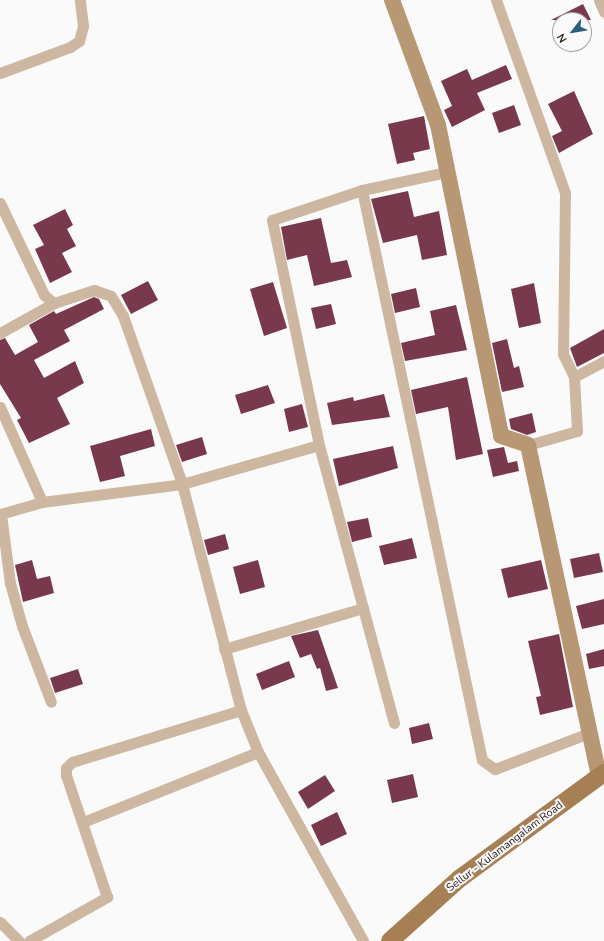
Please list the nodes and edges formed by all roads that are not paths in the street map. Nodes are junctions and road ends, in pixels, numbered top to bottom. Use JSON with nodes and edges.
{"nodes":[{"id":1,"x":80,"y":0,"type":"edge"},
{"id":2,"x":392,"y":0,"type":"edge"},
{"id":3,"x":496,"y":0,"type":"edge"},
{"id":4,"x":599,"y":0,"type":"edge"},
{"id":5,"x":604,"y":12,"type":"edge"},
{"id":6,"x":0,"y":73,"type":"edge"},
{"id":7,"x":447,"y":172,"type":"junction"},
{"id":8,"x":362,"y":190,"type":"junction"},
{"id":9,"x":0,"y":203,"type":"edge"},
{"id":10,"x":54,"y":303,"type":"junction"},
{"id":11,"x":0,"y":333,"type":"edge"},
{"id":12,"x":604,"y":361,"type":"edge"},
{"id":13,"x":574,"y":377,"type":"junction"},
{"id":14,"x":0,"y":407,"type":"edge"},
{"id":15,"x":319,"y":445,"type":"junction"},
{"id":16,"x":528,"y":445,"type":"junction"},
{"id":17,"x":182,"y":484,"type":"junction"},
{"id":18,"x":42,"y":502,"type":"junction"},
{"id":19,"x":1,"y":514,"type":"edge"},
{"id":20,"x":363,"y":608,"type":"junction"},
{"id":21,"x":224,"y":649,"type":"junction"},
{"id":22,"x":50,"y":702,"type":"dead end"},
{"id":23,"x":241,"y":710,"type":"junction"},
{"id":24,"x":394,"y":723,"type":"dead end"},
{"id":25,"x":589,"y":733,"type":"junction"},
{"id":26,"x":258,"y":752,"type":"junction"},
{"id":27,"x":602,"y":774,"type":"edge"},
{"id":28,"x":83,"y":822,"type":"junction"},
{"id":29,"x":0,"y":922,"type":"edge"},
{"id":30,"x":19,"y":941,"type":"edge"},
{"id":31,"x":29,"y":941,"type":"edge"},
{"id":32,"x":363,"y":941,"type":"edge"},
{"id":33,"x":390,"y":941,"type":"edge"}],
"edges":[{"from":1,"to":6,"type":"street"},
{"from":2,"to":7,"type":"street"},
{"from":3,"to":13,"type":"street"},
{"from":4,"to":5,"type":"street"},
{"from":7,"to":8,"type":"street"},
{"from":7,"to":16,"type":"street"},
{"from":8,"to":15,"type":"street"},
{"from":8,"to":25,"type":"street"},
{"from":9,"to":10,"type":"street"},
{"from":10,"to":11,"type":"street"},
{"from":10,"to":17,"type":"street"},
{"from":12,"to":13,"type":"street"},
{"from":13,"to":16,"type":"street"},
{"from":14,"to":18,"type":"street"},
{"from":15,"to":17,"type":"street"},
{"from":15,"to":20,"type":"street"},
{"from":16,"to":25,"type":"street"},
{"from":17,"to":18,"type":"street"},
{"from":17,"to":21,"type":"street"},
{"from":18,"to":19,"type":"street"},
{"from":19,"to":22,"type":"street"},
{"from":20,"to":21,"type":"street"},
{"from":20,"to":24,"type":"street"},
{"from":21,"to":23,"type":"street"},
{"from":23,"to":26,"type":"street"},
{"from":23,"to":28,"type":"street"},
{"from":25,"to":27,"type":"street"},
{"from":26,"to":28,"type":"street"},
{"from":26,"to":32,"type":"street"},
{"from":27,"to":33,"type":"main road","name":"Sellur - Kulamangalam Road"},
{"from":28,"to":31,"type":"street"},
{"from":29,"to":30,"type":"street"}]}
